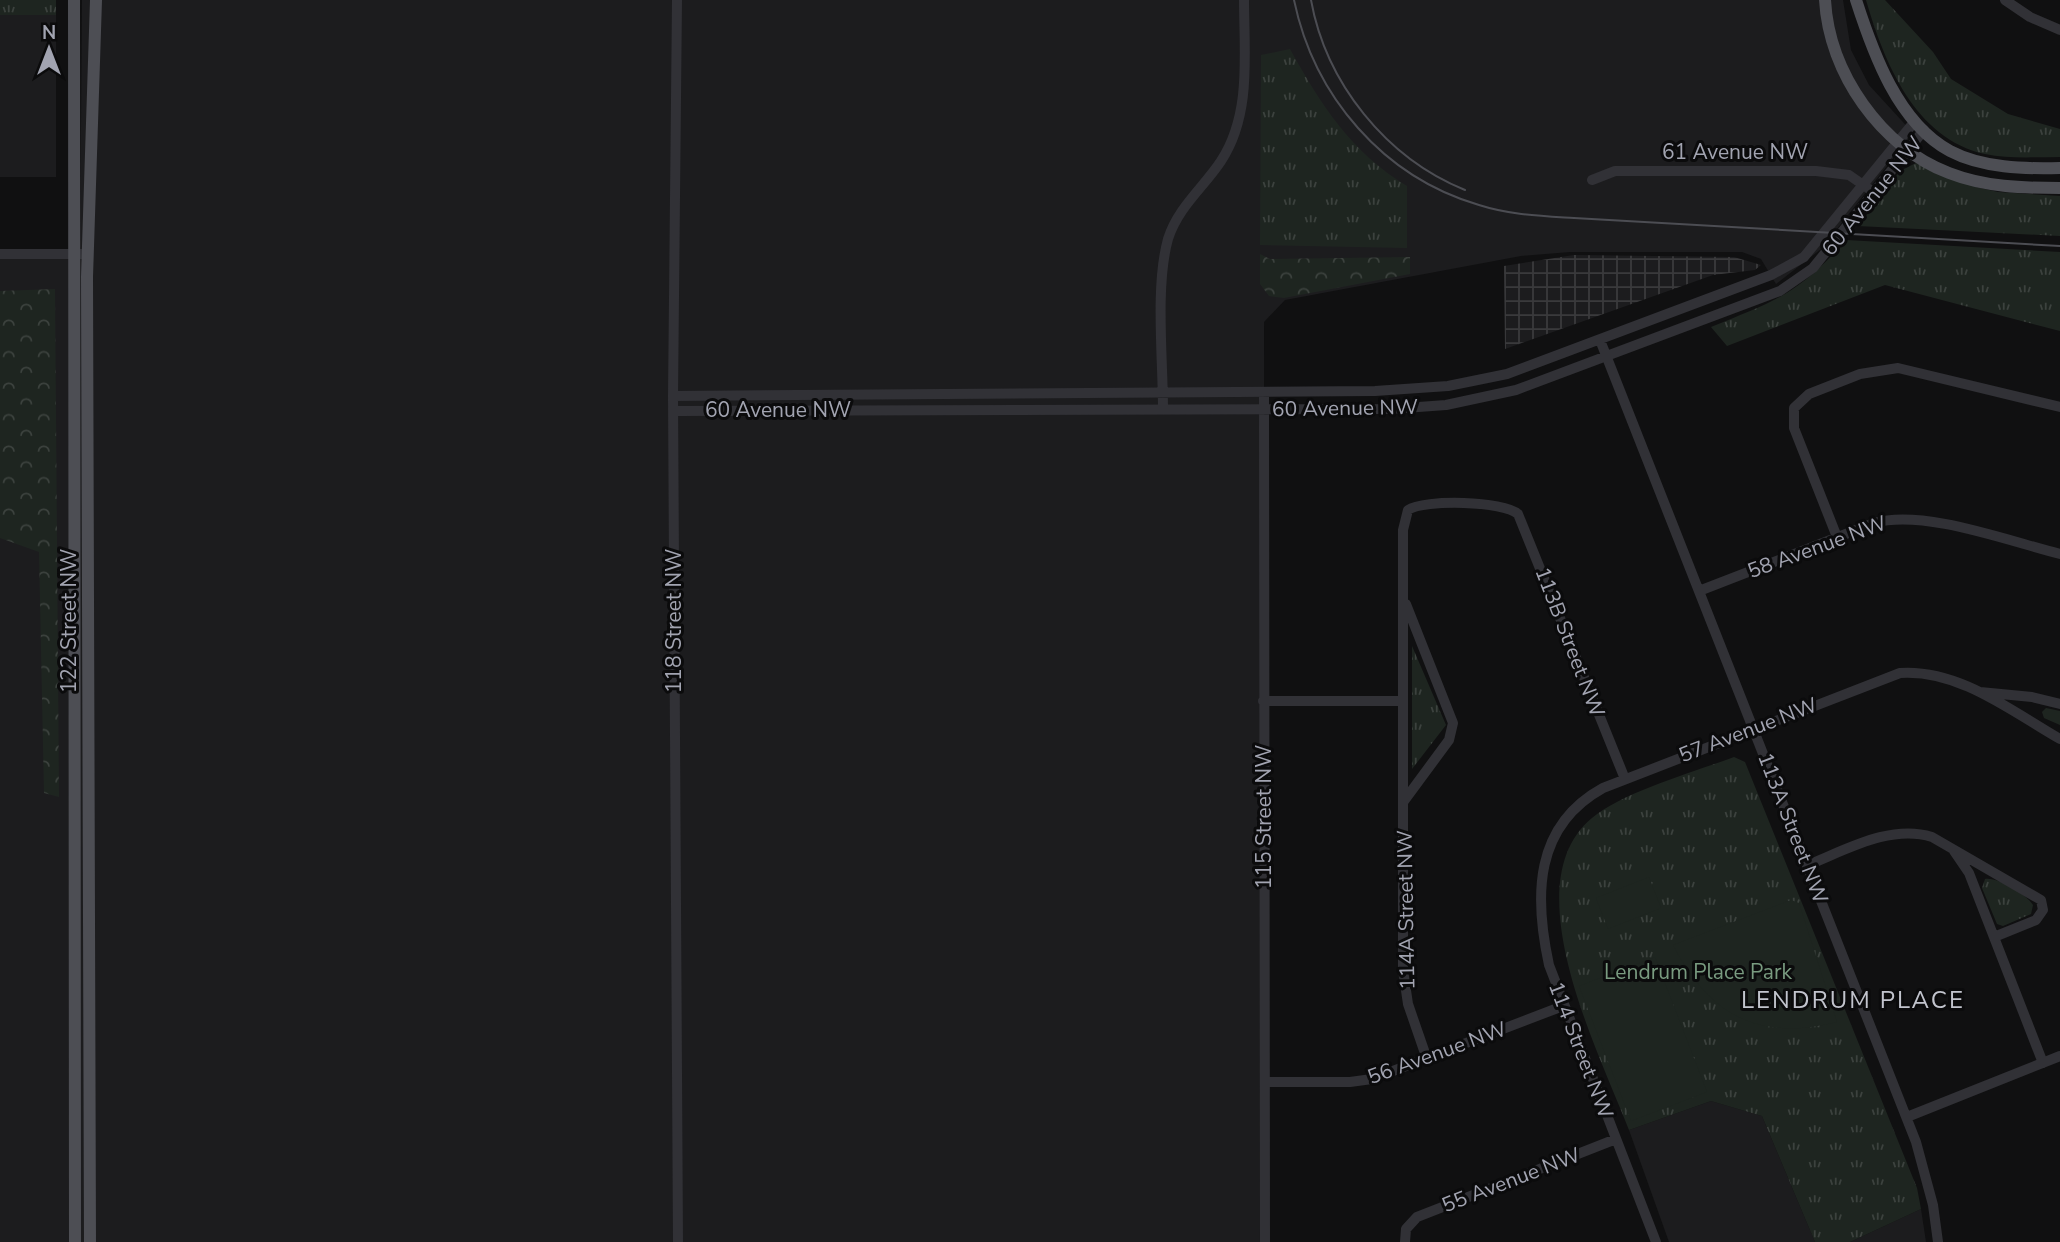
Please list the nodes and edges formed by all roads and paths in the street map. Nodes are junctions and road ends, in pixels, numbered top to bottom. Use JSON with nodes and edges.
{"nodes":[{"id":1,"x":74,"y":0,"type":"edge"},
{"id":2,"x":96,"y":0,"type":"edge"},
{"id":3,"x":677,"y":0,"type":"edge"},
{"id":4,"x":1244,"y":0,"type":"edge"},
{"id":5,"x":1825,"y":0,"type":"edge"},
{"id":6,"x":1856,"y":0,"type":"edge"},
{"id":7,"x":2005,"y":0,"type":"edge"},
{"id":8,"x":2060,"y":30,"type":"edge"},
{"id":9,"x":1920,"y":126,"type":"junction"},
{"id":10,"x":1903,"y":147,"type":"junction"},
{"id":11,"x":2060,"y":168,"type":"edge"},
{"id":12,"x":1592,"y":180,"type":"dead end"},
{"id":13,"x":1864,"y":185,"type":"junction"},
{"id":14,"x":2060,"y":188,"type":"edge"},
{"id":15,"x":1875,"y":193,"type":"junction"},
{"id":16,"x":0,"y":254,"type":"edge"},
{"id":17,"x":72,"y":254,"type":"junction"},
{"id":18,"x":88,"y":254,"type":"junction"},
{"id":19,"x":1600,"y":340,"type":"junction"},
{"id":20,"x":1607,"y":357,"type":"junction"},
{"id":21,"x":1163,"y":393,"type":"junction"},
{"id":22,"x":1264,"y":393,"type":"junction"},
{"id":23,"x":673,"y":396,"type":"junction"},
{"id":24,"x":2060,"y":407,"type":"edge"},
{"id":25,"x":1163,"y":409,"type":"junction"},
{"id":26,"x":1264,"y":409,"type":"junction"},
{"id":27,"x":674,"y":411,"type":"junction"},
{"id":28,"x":1511,"y":508,"type":"joint"},
{"id":29,"x":1837,"y":537,"type":"junction"},
{"id":30,"x":2060,"y":554,"type":"edge"},
{"id":31,"x":1699,"y":591,"type":"junction"},
{"id":32,"x":1403,"y":597,"type":"junction"},
{"id":33,"x":1976,"y":691,"type":"junction"},
{"id":34,"x":1263,"y":701,"type":"junction"},
{"id":35,"x":1404,"y":701,"type":"junction"},
{"id":36,"x":2060,"y":704,"type":"edge"},
{"id":37,"x":1754,"y":729,"type":"junction"},
{"id":38,"x":2060,"y":739,"type":"edge"},
{"id":39,"x":1625,"y":779,"type":"junction"},
{"id":40,"x":1404,"y":801,"type":"junction"},
{"id":41,"x":1952,"y":849,"type":"junction"},
{"id":42,"x":1547,"y":851,"type":"joint"},
{"id":43,"x":1808,"y":864,"type":"junction"},
{"id":44,"x":1994,"y":937,"type":"junction"},
{"id":45,"x":1563,"y":1006,"type":"junction"},
{"id":46,"x":2060,"y":1056,"type":"edge"},
{"id":47,"x":1427,"y":1059,"type":"junction"},
{"id":48,"x":2043,"y":1063,"type":"junction"},
{"id":49,"x":1265,"y":1082,"type":"junction"},
{"id":50,"x":1906,"y":1117,"type":"junction"},
{"id":51,"x":1616,"y":1139,"type":"junction"},
{"id":52,"x":75,"y":1242,"type":"edge"},
{"id":53,"x":90,"y":1242,"type":"edge"},
{"id":54,"x":678,"y":1242,"type":"edge"},
{"id":55,"x":1265,"y":1242,"type":"edge"},
{"id":56,"x":1405,"y":1242,"type":"edge"},
{"id":57,"x":1656,"y":1242,"type":"edge"},
{"id":58,"x":1938,"y":1242,"type":"edge"}],
"edges":[{"from":1,"to":17,"type":"main road","name":"122 Street NW"},
{"from":2,"to":18,"type":"main road","name":"122 Street NW"},
{"from":3,"to":23,"type":"street","name":"118 Street NW"},
{"from":4,"to":21,"type":"street"},
{"from":5,"to":10,"type":"main road"},
{"from":6,"to":9,"type":"main road"},
{"from":7,"to":8,"type":"street"},
{"from":9,"to":10,"type":"street","name":"60 Avenue NW"},
{"from":9,"to":11,"type":"main road"},
{"from":10,"to":13,"type":"street","name":"60 Avenue NW"},
{"from":10,"to":14,"type":"main road"},
{"from":10,"to":15,"type":"street","name":"60 Avenue NW"},
{"from":12,"to":13,"type":"street","name":"61 Avenue NW"},
{"from":13,"to":15,"type":"street","name":"61 Avenue NW"},
{"from":13,"to":19,"type":"street","name":"60 Avenue NW"},
{"from":15,"to":20,"type":"street","name":"60 Avenue NW"},
{"from":16,"to":17,"type":"street"},
{"from":17,"to":18,"type":"street"},
{"from":17,"to":52,"type":"main road","name":"122 Street NW"},
{"from":18,"to":53,"type":"main road","name":"122 Street NW"},
{"from":19,"to":20,"type":"street","name":"113A Street NW"},
{"from":19,"to":22,"type":"street","name":"60 Avenue NW"},
{"from":20,"to":26,"type":"street","name":"60 Avenue NW"},
{"from":20,"to":31,"type":"street","name":"113A Street NW"},
{"from":21,"to":22,"type":"street","name":"60 Avenue NW"},
{"from":21,"to":23,"type":"street","name":"60 Avenue NW"},
{"from":21,"to":25,"type":"street"},
{"from":22,"to":26,"type":"street","name":"115 Street NW"},
{"from":23,"to":27,"type":"street","name":"118 Street NW"},
{"from":24,"to":29,"type":"street"},
{"from":25,"to":26,"type":"street","name":"60 Avenue NW"},
{"from":25,"to":27,"type":"street","name":"60 Avenue NW"},
{"from":26,"to":34,"type":"street","name":"115 Street NW"},
{"from":27,"to":54,"type":"street","name":"118 Street NW"},
{"from":28,"to":32,"type":"street","name":"114A Street NW"},
{"from":28,"to":39,"type":"street","name":"113B Street NW"},
{"from":29,"to":30,"type":"street","name":"58 Avenue NW"},
{"from":29,"to":31,"type":"street","name":"58 Avenue NW"},
{"from":31,"to":37,"type":"street","name":"113A Street NW"},
{"from":32,"to":35,"type":"street","name":"114A Street NW"},
{"from":32,"to":40,"type":"street","name":"114A Street NW"},
{"from":33,"to":36,"type":"street","name":"57 Avenue NW"},
{"from":33,"to":37,"type":"street","name":"57 Avenue NW"},
{"from":33,"to":38,"type":"street","name":"57 Avenue NW"},
{"from":34,"to":35,"type":"street"},
{"from":34,"to":49,"type":"street","name":"115 Street NW"},
{"from":35,"to":40,"type":"street","name":"114A Street NW"},
{"from":37,"to":39,"type":"street","name":"57 Avenue NW"},
{"from":37,"to":43,"type":"street","name":"113A Street NW"},
{"from":39,"to":42,"type":"street","name":"57 Avenue NW"},
{"from":40,"to":47,"type":"street","name":"114A Street NW"},
{"from":41,"to":43,"type":"street"},
{"from":41,"to":44,"type":"street"},
{"from":41,"to":44,"type":"street"},
{"from":42,"to":45,"type":"street","name":"114 Street NW"},
{"from":43,"to":50,"type":"street","name":"113A Street NW"},
{"from":44,"to":48,"type":"street"},
{"from":45,"to":47,"type":"street","name":"56 Avenue NW"},
{"from":45,"to":51,"type":"street","name":"114 Street NW"},
{"from":46,"to":48,"type":"street"},
{"from":47,"to":49,"type":"street","name":"56 Avenue NW"},
{"from":48,"to":50,"type":"street"},
{"from":49,"to":55,"type":"street","name":"115 Street NW"},
{"from":50,"to":58,"type":"street","name":"113A Street NW"},
{"from":51,"to":56,"type":"street","name":"55 Avenue NW"},
{"from":51,"to":57,"type":"street","name":"114 Street NW"}]}
